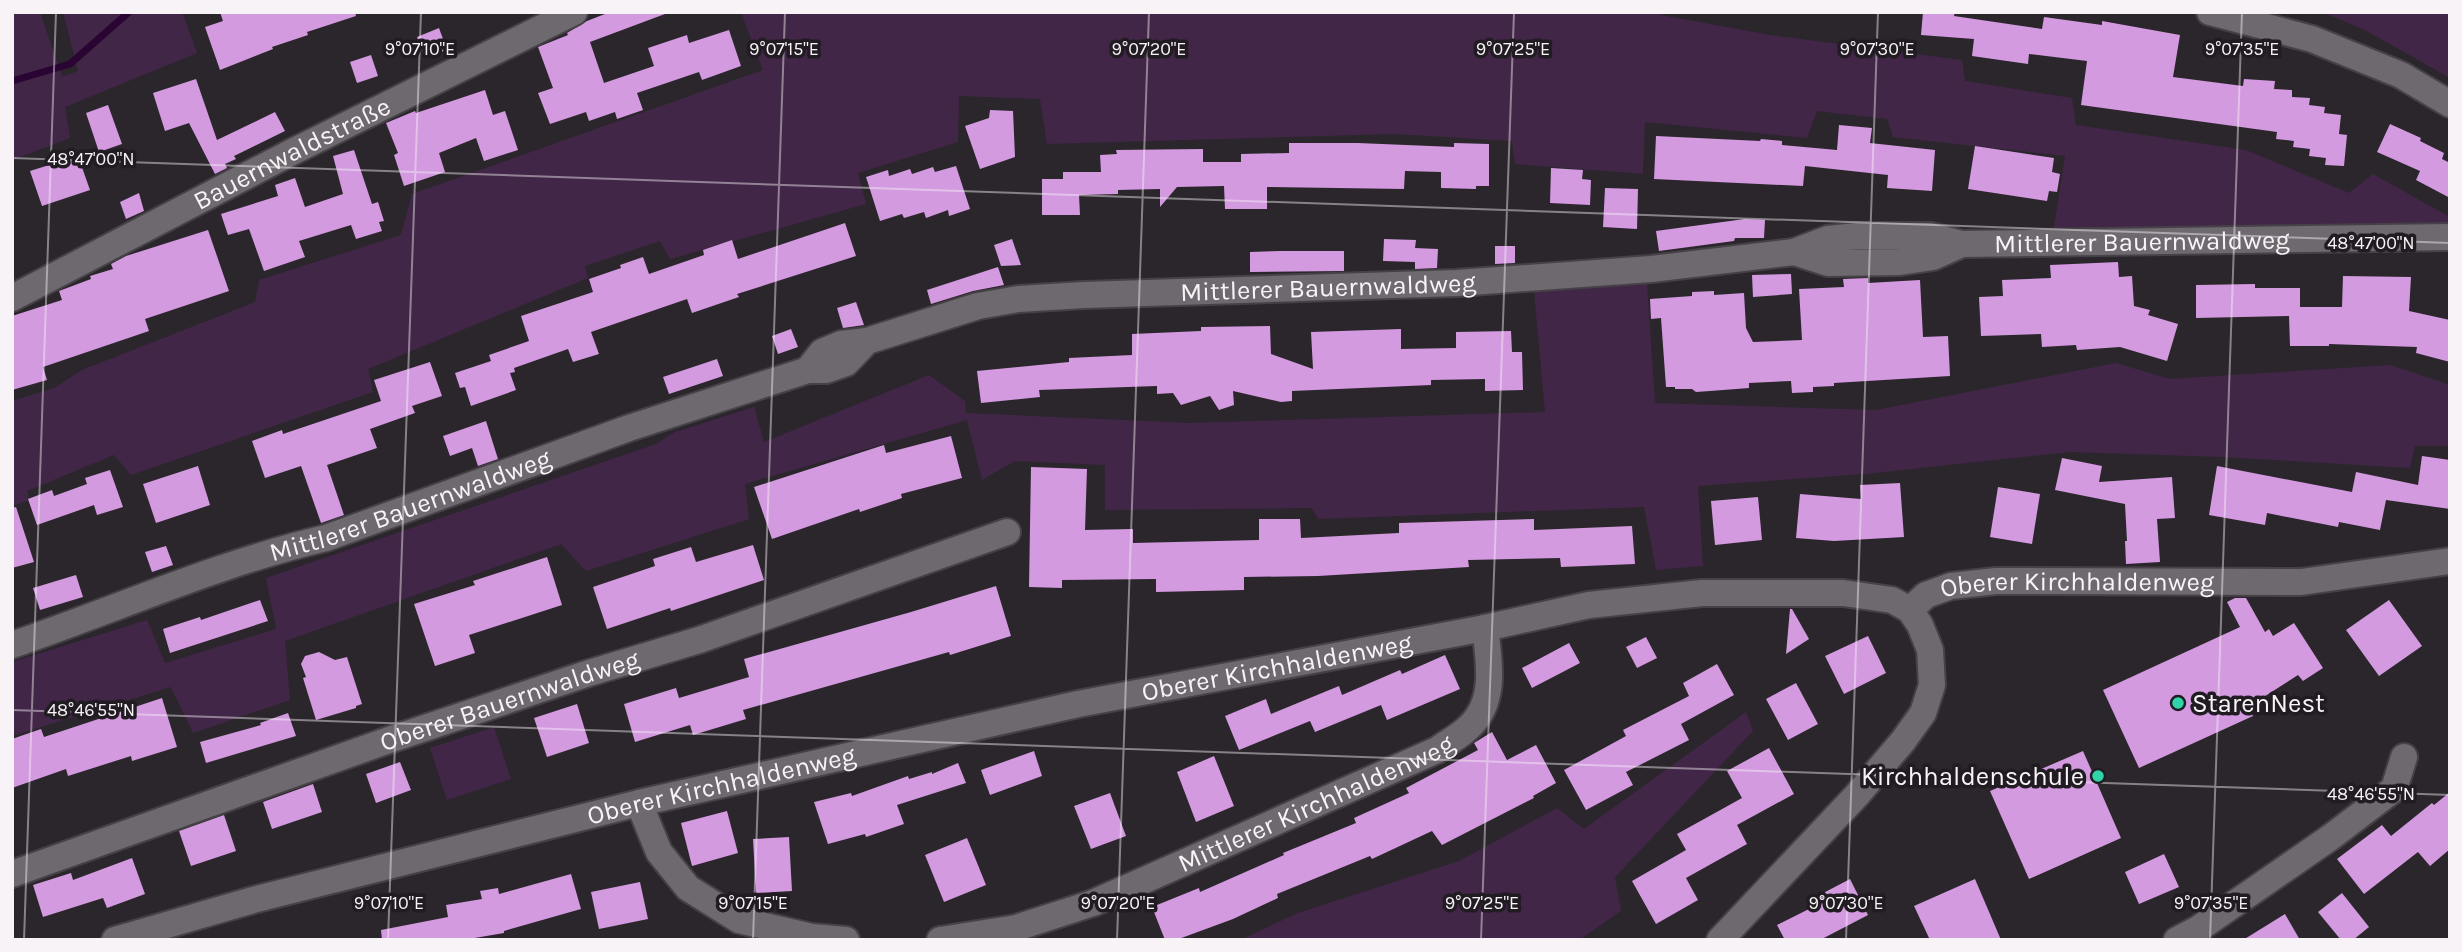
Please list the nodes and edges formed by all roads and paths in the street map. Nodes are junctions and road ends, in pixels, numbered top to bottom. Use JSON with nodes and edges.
{"nodes":[{"id":1,"x":574,"y":12,"type":"edge"},
{"id":2,"x":2210,"y":12,"type":"edge"},
{"id":3,"x":2450,"y":104,"type":"edge"},
{"id":4,"x":1857,"y":236,"type":"junction"},
{"id":5,"x":2450,"y":237,"type":"edge"},
{"id":6,"x":1900,"y":249,"type":"junction"},
{"id":7,"x":1794,"y":252,"type":"junction"},
{"id":8,"x":1858,"y":262,"type":"junction"},
{"id":9,"x":12,"y":298,"type":"edge"},
{"id":10,"x":1007,"y":533,"type":"dead end"},
{"id":11,"x":2450,"y":561,"type":"edge"},
{"id":12,"x":1910,"y":610,"type":"junction"},
{"id":13,"x":1485,"y":628,"type":"junction"},
{"id":14,"x":12,"y":645,"type":"edge"},
{"id":15,"x":2404,"y":757,"type":"dead end"},
{"id":16,"x":639,"y":803,"type":"junction"},
{"id":17,"x":12,"y":874,"type":"edge"},
{"id":18,"x":115,"y":940,"type":"edge"},
{"id":19,"x":846,"y":940,"type":"edge"},
{"id":20,"x":940,"y":940,"type":"edge"},
{"id":21,"x":1720,"y":940,"type":"edge"},
{"id":22,"x":2176,"y":940,"type":"edge"}],
"edges":[{"from":1,"to":9,"type":"street","name":"Bauernwaldstraße"},
{"from":2,"to":3,"type":"street"},
{"from":4,"to":6,"type":"street","name":"Mittlerer Bauernwaldweg"},
{"from":4,"to":7,"type":"street","name":"Mittlerer Bauernwaldweg"},
{"from":4,"to":8,"type":"street"},
{"from":5,"to":6,"type":"street","name":"Mittlerer Bauernwaldweg"},
{"from":6,"to":8,"type":"street","name":"Mittlerer Bauernwaldweg"},
{"from":7,"to":8,"type":"street","name":"Mittlerer Bauernwaldweg"},
{"from":7,"to":14,"type":"street","name":"Mittlerer Bauernwaldweg"},
{"from":10,"to":17,"type":"street","name":"Oberer Bauernwaldweg"},
{"from":11,"to":12,"type":"street","name":"Oberer Kirchhaldenweg"},
{"from":12,"to":13,"type":"street","name":"Oberer Kirchhaldenweg"},
{"from":12,"to":21,"type":"street"},
{"from":13,"to":16,"type":"street","name":"Oberer Kirchhaldenweg"},
{"from":13,"to":20,"type":"street","name":"Mittlerer Kirchhaldenweg"},
{"from":15,"to":22,"type":"street"},
{"from":16,"to":18,"type":"street","name":"Oberer Kirchhaldenweg"},
{"from":16,"to":19,"type":"street"}]}
